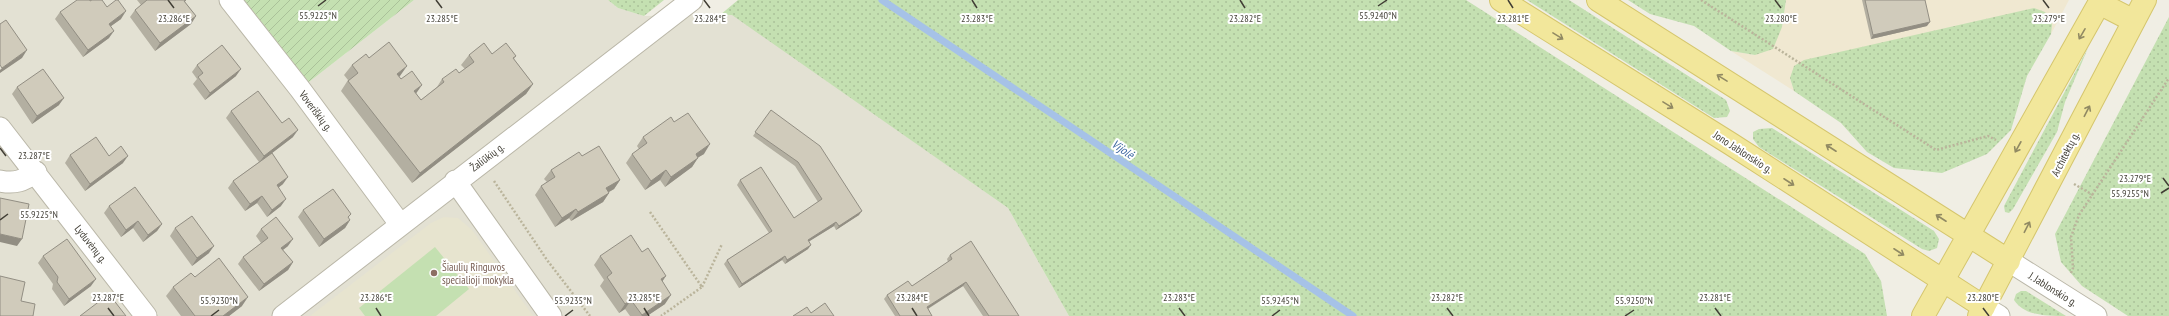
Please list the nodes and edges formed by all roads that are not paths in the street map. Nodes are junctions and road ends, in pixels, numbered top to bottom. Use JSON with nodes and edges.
{"nodes":[{"id":1,"x":230,"y":0,"type":"edge"},
{"id":2,"x":692,"y":0,"type":"edge"},
{"id":3,"x":1501,"y":0,"type":"edge"},
{"id":4,"x":1598,"y":0,"type":"edge"},
{"id":5,"x":2145,"y":0,"type":"edge"},
{"id":6,"x":2100,"y":2,"type":"edge"},
{"id":7,"x":2134,"y":21,"type":"junction"},
{"id":8,"x":0,"y":128,"type":"edge"},
{"id":9,"x":36,"y":172,"type":"junction"},
{"id":10,"x":0,"y":181,"type":"edge"},
{"id":11,"x":455,"y":181,"type":"junction"},
{"id":12,"x":400,"y":224,"type":"junction"},
{"id":13,"x":1968,"y":236,"type":"junction"},
{"id":14,"x":2009,"y":261,"type":"junction"},
{"id":15,"x":1942,"y":280,"type":"junction"},
{"id":16,"x":1987,"y":313,"type":"edge"},
{"id":17,"x":146,"y":316,"type":"edge"},
{"id":18,"x":283,"y":316,"type":"edge"},
{"id":19,"x":551,"y":316,"type":"edge"},
{"id":20,"x":1923,"y":316,"type":"edge"},
{"id":21,"x":2096,"y":316,"type":"edge"}],
"edges":[{"from":1,"to":12,"type":"street","name":"Voveriškių g."},
{"from":2,"to":11,"type":"street","name":"Žaliūkių g."},
{"from":3,"to":15,"type":"main road","name":"Jono Jablonskio g.","one_way":true},
{"from":13,"to":4,"type":"main road","one_way":true},
{"from":5,"to":7,"type":"main road","name":"Architektų g."},
{"from":6,"to":7,"type":"main road"},
{"from":6,"to":13,"type":"main road","one_way":true},
{"from":14,"to":7,"type":"main road","name":"Architektų g.","one_way":true},
{"from":8,"to":9,"type":"street","name":"Lyduvėnų g."},
{"from":9,"to":10,"type":"street"},
{"from":9,"to":17,"type":"street","name":"Lyduvėnų g."},
{"from":11,"to":12,"type":"street","name":"Žaliūkių g."},
{"from":11,"to":19,"type":"street"},
{"from":12,"to":18,"type":"street","name":"Žaliūkių g."},
{"from":13,"to":14,"type":"main road"},
{"from":13,"to":15,"type":"main road"},
{"from":14,"to":16,"type":"main road","name":"Architektų g."},
{"from":14,"to":21,"type":"street","name":"J. Jablonskio g."},
{"from":15,"to":16,"type":"main road","name":"Jono Jablonskio g."},
{"from":15,"to":20,"type":"main road"}]}
